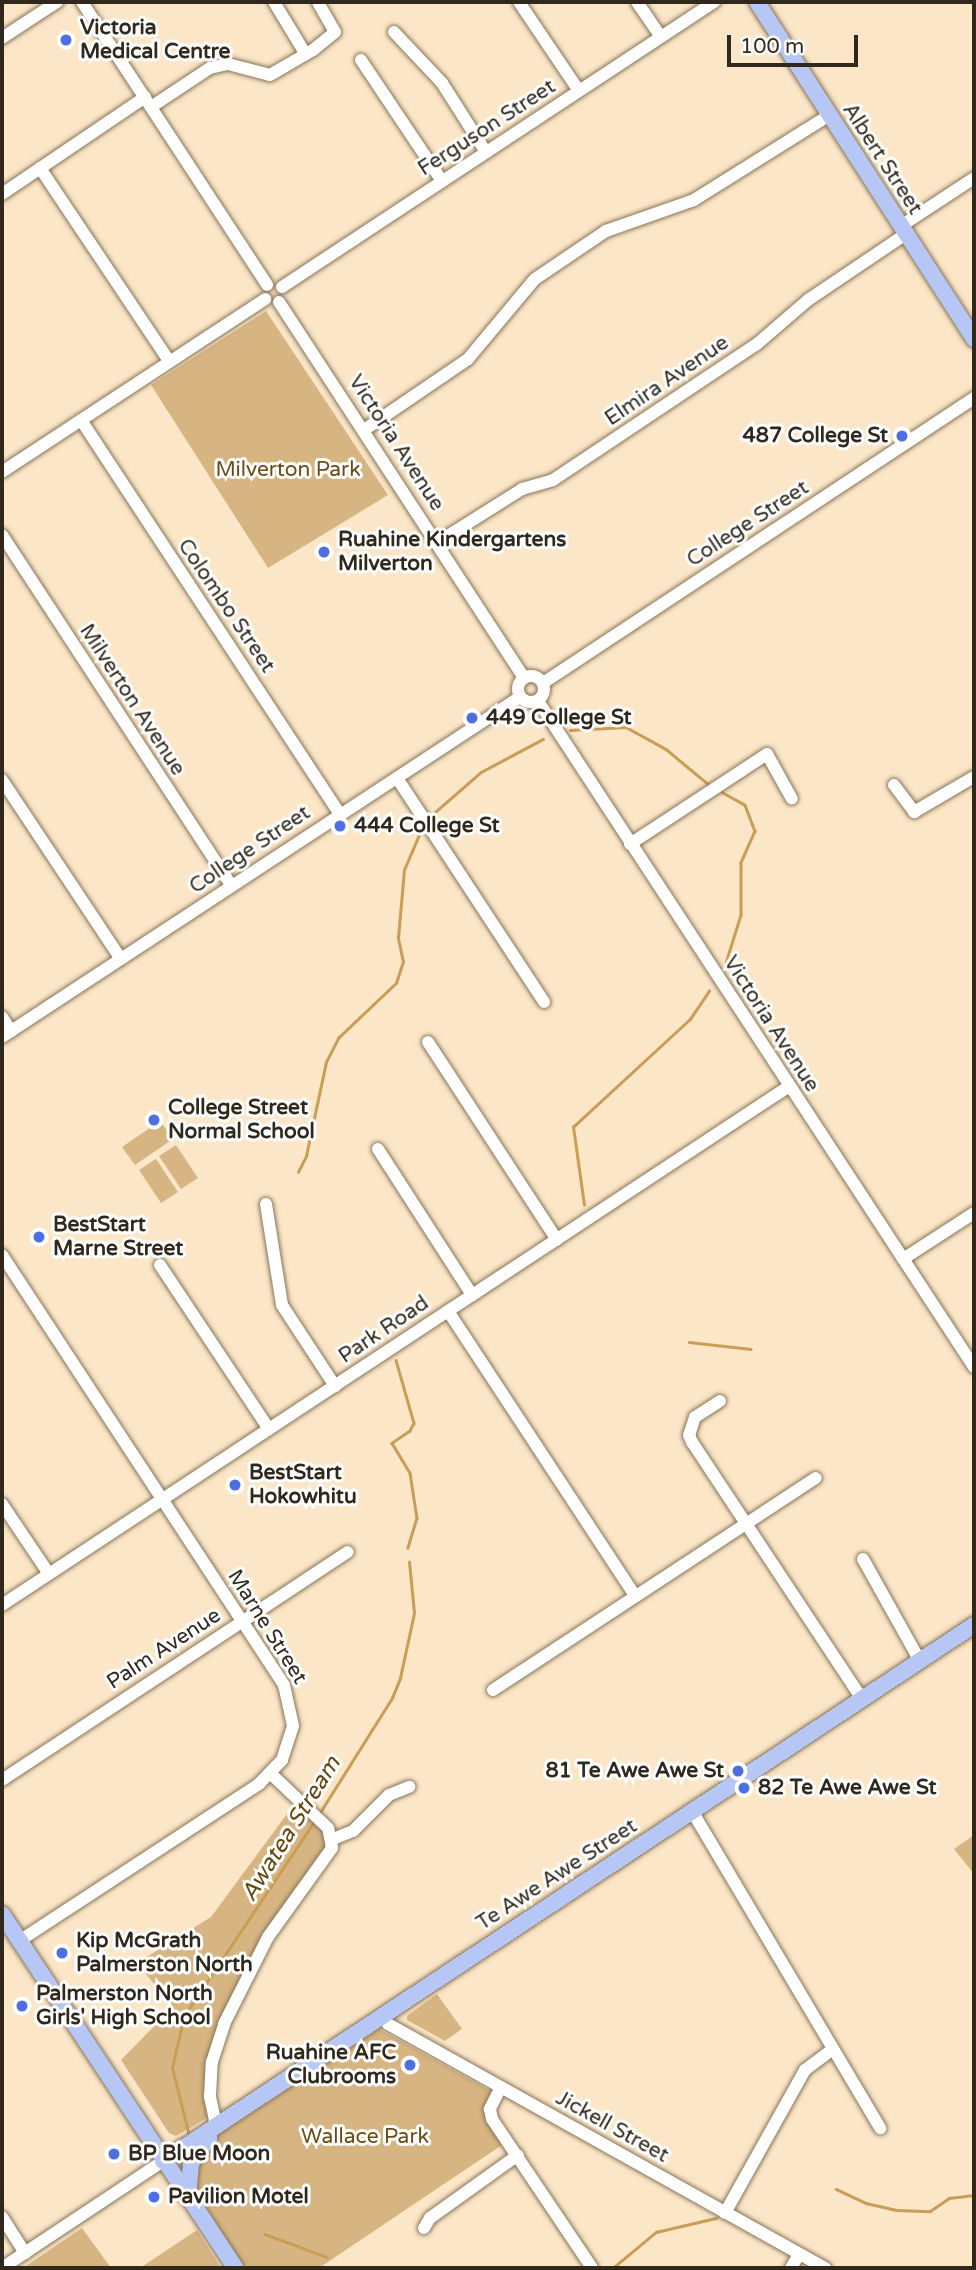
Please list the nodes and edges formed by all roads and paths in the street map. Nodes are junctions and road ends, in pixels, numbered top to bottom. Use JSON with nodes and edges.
{"nodes":[{"id":1,"x":57,"y":2,"type":"edge"},
{"id":2,"x":70,"y":2,"type":"edge"},
{"id":3,"x":80,"y":2,"type":"edge"},
{"id":4,"x":274,"y":2,"type":"edge"},
{"id":5,"x":318,"y":2,"type":"edge"},
{"id":6,"x":519,"y":2,"type":"edge"},
{"id":7,"x":637,"y":2,"type":"edge"},
{"id":8,"x":714,"y":2,"type":"edge"},
{"id":9,"x":757,"y":2,"type":"edge"},
{"id":10,"x":394,"y":32,"type":"dead end"},
{"id":11,"x":660,"y":37,"type":"junction"},
{"id":12,"x":2,"y":38,"type":"edge"},
{"id":13,"x":305,"y":53,"type":"junction"},
{"id":14,"x":361,"y":60,"type":"dead end"},
{"id":15,"x":579,"y":91,"type":"junction"},
{"id":16,"x":148,"y":102,"type":"junction"},
{"id":17,"x":828,"y":116,"type":"junction"},
{"id":18,"x":486,"y":152,"type":"junction"},
{"id":19,"x":40,"y":168,"type":"junction"},
{"id":20,"x":974,"y":178,"type":"edge"},
{"id":21,"x":442,"y":181,"type":"junction"},
{"id":22,"x":2,"y":194,"type":"edge"},
{"id":23,"x":904,"y":230,"type":"junction"},
{"id":24,"x":267,"y":285,"type":"junction"},
{"id":25,"x":282,"y":288,"type":"junction"},
{"id":26,"x":265,"y":299,"type":"junction"},
{"id":27,"x":279,"y":302,"type":"junction"},
{"id":28,"x":974,"y":338,"type":"edge"},
{"id":29,"x":169,"y":361,"type":"junction"},
{"id":30,"x":974,"y":398,"type":"edge"},
{"id":31,"x":80,"y":420,"type":"junction"},
{"id":32,"x":364,"y":430,"type":"junction"},
{"id":33,"x":2,"y":472,"type":"edge"},
{"id":34,"x":2,"y":535,"type":"edge"},
{"id":35,"x":438,"y":542,"type":"junction"},
{"id":36,"x":524,"y":678,"type":"junction"},
{"id":37,"x":543,"y":683,"type":"junction"},
{"id":38,"x":520,"y":697,"type":"junction"},
{"id":39,"x":538,"y":701,"type":"junction"},
{"id":40,"x":974,"y":777,"type":"edge"},
{"id":41,"x":397,"y":778,"type":"junction"},
{"id":42,"x":2,"y":780,"type":"edge"},
{"id":43,"x":894,"y":785,"type":"dead end"},
{"id":44,"x":792,"y":799,"type":"dead end"},
{"id":45,"x":340,"y":814,"type":"junction"},
{"id":46,"x":630,"y":844,"type":"junction"},
{"id":47,"x":231,"y":885,"type":"junction"},
{"id":48,"x":121,"y":959,"type":"junction"},
{"id":49,"x":544,"y":1002,"type":"dead end"},
{"id":50,"x":2,"y":1017,"type":"edge"},
{"id":51,"x":6,"y":1034,"type":"edge"},
{"id":52,"x":428,"y":1042,"type":"dead end"},
{"id":53,"x":788,"y":1087,"type":"junction"},
{"id":54,"x":378,"y":1149,"type":"dead end"},
{"id":55,"x":266,"y":1204,"type":"dead end"},
{"id":56,"x":974,"y":1213,"type":"edge"},
{"id":57,"x":557,"y":1240,"type":"junction"},
{"id":58,"x":2,"y":1255,"type":"edge"},
{"id":59,"x":903,"y":1259,"type":"junction"},
{"id":60,"x":160,"y":1265,"type":"dead end"},
{"id":61,"x":472,"y":1295,"type":"junction"},
{"id":62,"x":448,"y":1311,"type":"junction"},
{"id":63,"x":974,"y":1367,"type":"edge"},
{"id":64,"x":335,"y":1386,"type":"junction"},
{"id":65,"x":720,"y":1401,"type":"dead end"},
{"id":66,"x":269,"y":1429,"type":"junction"},
{"id":67,"x":816,"y":1478,"type":"dead end"},
{"id":68,"x":162,"y":1499,"type":"junction"},
{"id":69,"x":2,"y":1504,"type":"edge"},
{"id":70,"x":746,"y":1524,"type":"junction"},
{"id":71,"x":348,"y":1552,"type":"dead end"},
{"id":72,"x":863,"y":1559,"type":"dead end"},
{"id":73,"x":49,"y":1574,"type":"junction"},
{"id":74,"x":635,"y":1596,"type":"junction"},
{"id":75,"x":2,"y":1605,"type":"edge"},
{"id":76,"x":243,"y":1621,"type":"junction"},
{"id":77,"x":974,"y":1625,"type":"edge"},
{"id":78,"x":920,"y":1661,"type":"junction"},
{"id":79,"x":493,"y":1690,"type":"dead end"},
{"id":80,"x":862,"y":1699,"type":"junction"},
{"id":81,"x":271,"y":1774,"type":"junction"},
{"id":82,"x":2,"y":1780,"type":"edge"},
{"id":83,"x":410,"y":1787,"type":"dead end"},
{"id":84,"x":692,"y":1811,"type":"junction"},
{"id":85,"x":333,"y":1839,"type":"junction"},
{"id":86,"x":2,"y":1914,"type":"edge"},
{"id":87,"x":19,"y":1941,"type":"junction"},
{"id":88,"x":383,"y":2017,"type":"junction"},
{"id":89,"x":834,"y":2049,"type":"junction"},
{"id":90,"x":501,"y":2087,"type":"junction"},
{"id":91,"x":251,"y":2103,"type":"junction"},
{"id":92,"x":216,"y":2125,"type":"junction"},
{"id":93,"x":880,"y":2128,"type":"dead end"},
{"id":94,"x":518,"y":2155,"type":"junction"},
{"id":95,"x":163,"y":2161,"type":"junction"},
{"id":96,"x":188,"y":2198,"type":"junction"},
{"id":97,"x":725,"y":2213,"type":"junction"},
{"id":98,"x":2,"y":2217,"type":"edge"},
{"id":99,"x":424,"y":2228,"type":"dead end"},
{"id":100,"x":25,"y":2253,"type":"junction"},
{"id":101,"x":799,"y":2254,"type":"junction"},
{"id":102,"x":2,"y":2268,"type":"edge"},
{"id":103,"x":235,"y":2268,"type":"edge"},
{"id":104,"x":592,"y":2268,"type":"edge"},
{"id":105,"x":792,"y":2268,"type":"edge"},
{"id":106,"x":825,"y":2268,"type":"edge"}],
"edges":[{"from":1,"to":12,"type":"street"},
{"from":2,"to":3,"type":"street"},
{"from":3,"to":16,"type":"street"},
{"from":4,"to":13,"type":"street"},
{"from":5,"to":13,"type":"street"},
{"from":6,"to":15,"type":"street"},
{"from":7,"to":11,"type":"street"},
{"from":8,"to":11,"type":"street","name":"Ferguson Street"},
{"from":9,"to":17,"type":"main road","name":"Albert Street"},
{"from":10,"to":18,"type":"street"},
{"from":11,"to":15,"type":"street","name":"Ferguson Street"},
{"from":13,"to":16,"type":"street"},
{"from":14,"to":21,"type":"street"},
{"from":15,"to":18,"type":"street","name":"Ferguson Street"},
{"from":16,"to":19,"type":"street"},
{"from":16,"to":24,"type":"street"},
{"from":17,"to":23,"type":"main road","name":"Albert Street"},
{"from":17,"to":32,"type":"street"},
{"from":18,"to":21,"type":"street","name":"Ferguson Street"},
{"from":19,"to":22,"type":"street"},
{"from":19,"to":29,"type":"street"},
{"from":20,"to":23,"type":"street","name":"Elmira Avenue"},
{"from":21,"to":25,"type":"street","name":"Ferguson Street"},
{"from":23,"to":28,"type":"main road","name":"Albert Street"},
{"from":23,"to":35,"type":"street","name":"Elmira Avenue"},
{"from":24,"to":25,"type":"street"},
{"from":24,"to":26,"type":"street"},
{"from":25,"to":27,"type":"street"},
{"from":26,"to":27,"type":"street"},
{"from":26,"to":29,"type":"street"},
{"from":27,"to":32,"type":"street","name":"Victoria Avenue"},
{"from":29,"to":31,"type":"street"},
{"from":30,"to":37,"type":"street","name":"College Street"},
{"from":31,"to":33,"type":"street"},
{"from":31,"to":45,"type":"street","name":"Colombo Street"},
{"from":32,"to":35,"type":"street","name":"Victoria Avenue"},
{"from":34,"to":47,"type":"street","name":"Milverton Avenue"},
{"from":35,"to":36,"type":"street","name":"Victoria Avenue"},
{"from":36,"to":37,"type":"street"},
{"from":36,"to":38,"type":"street"},
{"from":37,"to":39,"type":"street"},
{"from":38,"to":39,"type":"street"},
{"from":38,"to":41,"type":"street","name":"College Street"},
{"from":39,"to":46,"type":"street","name":"Victoria Avenue"},
{"from":40,"to":43,"type":"street"},
{"from":41,"to":45,"type":"street","name":"College Street"},
{"from":41,"to":49,"type":"street"},
{"from":42,"to":48,"type":"street"},
{"from":44,"to":46,"type":"street"},
{"from":45,"to":47,"type":"street","name":"College Street"},
{"from":46,"to":53,"type":"street","name":"Victoria Avenue"},
{"from":47,"to":48,"type":"street","name":"College Street"},
{"from":48,"to":51,"type":"street","name":"College Street"},
{"from":50,"to":51,"type":"street"},
{"from":52,"to":57,"type":"street"},
{"from":53,"to":57,"type":"street","name":"Park Road"},
{"from":53,"to":59,"type":"street","name":"Victoria Avenue"},
{"from":54,"to":61,"type":"street"},
{"from":55,"to":64,"type":"street"},
{"from":56,"to":59,"type":"street"},
{"from":57,"to":61,"type":"street","name":"Park Road"},
{"from":58,"to":68,"type":"street","name":"Marne Street"},
{"from":59,"to":63,"type":"street","name":"Victoria Avenue"},
{"from":60,"to":66,"type":"street"},
{"from":61,"to":62,"type":"street","name":"Park Road"},
{"from":62,"to":64,"type":"street","name":"Park Road"},
{"from":62,"to":74,"type":"street"},
{"from":64,"to":66,"type":"street","name":"Park Road"},
{"from":65,"to":70,"type":"street"},
{"from":66,"to":68,"type":"street","name":"Park Road"},
{"from":67,"to":70,"type":"street"},
{"from":68,"to":73,"type":"street","name":"Park Road"},
{"from":68,"to":76,"type":"street","name":"Marne Street"},
{"from":69,"to":73,"type":"street"},
{"from":70,"to":74,"type":"street"},
{"from":70,"to":80,"type":"street"},
{"from":71,"to":76,"type":"street","name":"Palm Avenue"},
{"from":72,"to":78,"type":"street"},
{"from":73,"to":75,"type":"street","name":"Park Road"},
{"from":74,"to":79,"type":"street"},
{"from":76,"to":81,"type":"street","name":"Marne Street"},
{"from":76,"to":82,"type":"street","name":"Palm Avenue"},
{"from":77,"to":78,"type":"main road","name":"Te Awe Awe Street"},
{"from":78,"to":80,"type":"main road","name":"Te Awe Awe Street"},
{"from":80,"to":84,"type":"main road","name":"Te Awe Awe Street"},
{"from":81,"to":85,"type":"street"},
{"from":81,"to":87,"type":"street","name":"Marne Street"},
{"from":83,"to":85,"type":"street"},
{"from":84,"to":88,"type":"main road","name":"Te Awe Awe Street"},
{"from":84,"to":89,"type":"street"},
{"from":85,"to":92,"type":"street"},
{"from":86,"to":87,"type":"main road"},
{"from":87,"to":95,"type":"main road"},
{"from":88,"to":90,"type":"street","name":"Jickell Street"},
{"from":88,"to":91,"type":"main road","name":"Te Awe Awe Street"},
{"from":89,"to":93,"type":"street"},
{"from":89,"to":97,"type":"street"},
{"from":90,"to":94,"type":"street"},
{"from":90,"to":97,"type":"street","name":"Jickell Street"},
{"from":91,"to":92,"type":"main road","name":"Te Awe Awe Street"},
{"from":91,"to":96,"type":"main road"},
{"from":92,"to":95,"type":"main road","name":"Te Awe Awe Street"},
{"from":94,"to":99,"type":"street"},
{"from":94,"to":104,"type":"street"},
{"from":95,"to":96,"type":"main road"},
{"from":95,"to":100,"type":"street"},
{"from":96,"to":103,"type":"main road"},
{"from":97,"to":101,"type":"street","name":"Jickell Street"},
{"from":98,"to":100,"type":"street"},
{"from":100,"to":102,"type":"street"},
{"from":101,"to":105,"type":"street"},
{"from":101,"to":106,"type":"street","name":"Jickell Street"}]}
